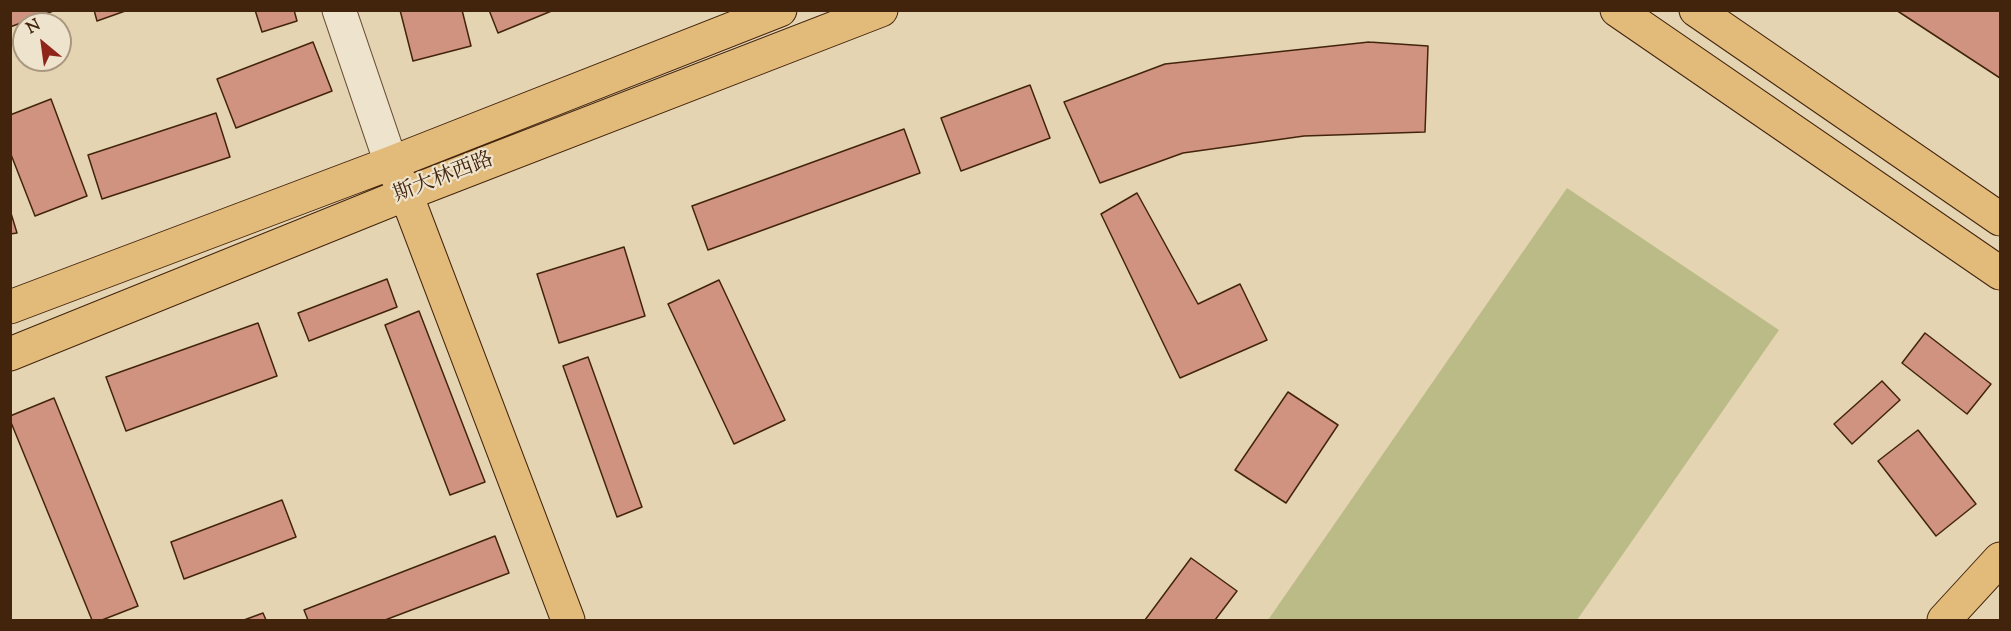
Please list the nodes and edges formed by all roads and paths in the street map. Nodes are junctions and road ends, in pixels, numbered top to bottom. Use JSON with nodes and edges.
{"nodes":[{"id":1,"x":339,"y":10,"type":"edge"},
{"id":2,"x":780,"y":10,"type":"edge"},
{"id":3,"x":881,"y":10,"type":"edge"},
{"id":4,"x":1617,"y":10,"type":"edge"},
{"id":5,"x":1696,"y":10,"type":"edge"},
{"id":6,"x":391,"y":164,"type":"junction"},
{"id":7,"x":406,"y":194,"type":"junction"},
{"id":8,"x":2001,"y":219,"type":"edge"},
{"id":9,"x":2001,"y":273,"type":"edge"},
{"id":10,"x":10,"y":307,"type":"edge"},
{"id":11,"x":10,"y":354,"type":"edge"},
{"id":12,"x":2001,"y":559,"type":"edge"},
{"id":13,"x":568,"y":621,"type":"edge"},
{"id":14,"x":1944,"y":621,"type":"edge"}],
"edges":[{"from":1,"to":6,"type":"street"},
{"from":2,"to":6,"type":"main road","name":"斯大林西路"},
{"from":3,"to":7,"type":"main road","name":"斯大林西路"},
{"from":4,"to":9,"type":"main road"},
{"from":5,"to":8,"type":"main road"},
{"from":6,"to":7,"type":"main road"},
{"from":6,"to":10,"type":"main road","name":"斯大林西路"},
{"from":7,"to":11,"type":"main road","name":"斯大林西路"},
{"from":7,"to":13,"type":"main road"},
{"from":12,"to":14,"type":"main road"}]}
